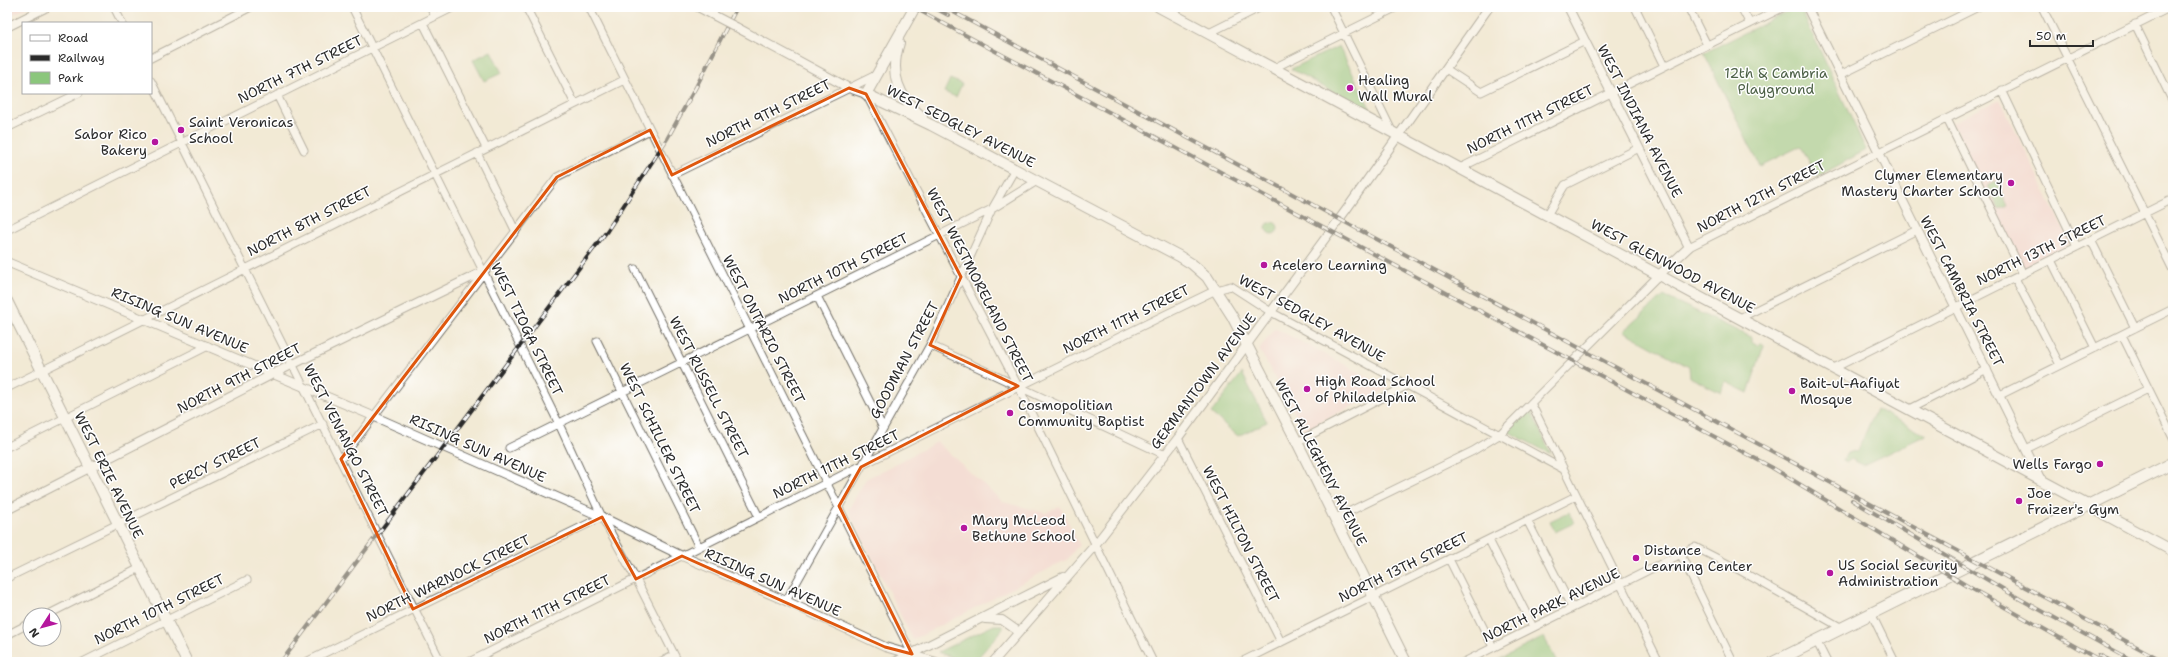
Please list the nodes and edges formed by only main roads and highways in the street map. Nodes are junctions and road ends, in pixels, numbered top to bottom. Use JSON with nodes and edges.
{"nodes":[{"id":1,"x":916,"y":7,"type":"edge"},
{"id":2,"x":1159,"y":7,"type":"edge"},
{"id":3,"x":903,"y":30,"type":"junction"},
{"id":4,"x":931,"y":125,"type":"junction"},
{"id":5,"x":1206,"y":277,"type":"joint"},
{"id":6,"x":8,"y":306,"type":"edge"},
{"id":7,"x":2173,"y":464,"type":"edge"},
{"id":8,"x":2090,"y":506,"type":"junction"},
{"id":9,"x":2173,"y":551,"type":"edge"},
{"id":10,"x":187,"y":662,"type":"edge"},
{"id":11,"x":1406,"y":662,"type":"edge"},
{"id":12,"x":1774,"y":662,"type":"edge"}],
"edges":[{"from":1,"to":3,"type":"main road"},
{"from":2,"to":8,"type":"main road","name":"WEST GLENWOOD AVENUE"},
{"from":3,"to":4,"type":"main road"},
{"from":3,"to":4,"type":"main road","name":"WEST SEDGLEY AVENUE"},
{"from":4,"to":5,"type":"main road","name":"WEST SEDGLEY AVENUE"},
{"from":5,"to":11,"type":"main road","name":"WEST ALLEGHENY AVENUE"},
{"from":6,"to":10,"type":"main road","name":"WEST ERIE AVENUE"},
{"from":7,"to":8,"type":"main road"},
{"from":8,"to":9,"type":"main road","name":"WEST GLENWOOD AVENUE"},
{"from":8,"to":12,"type":"main road"}]}
